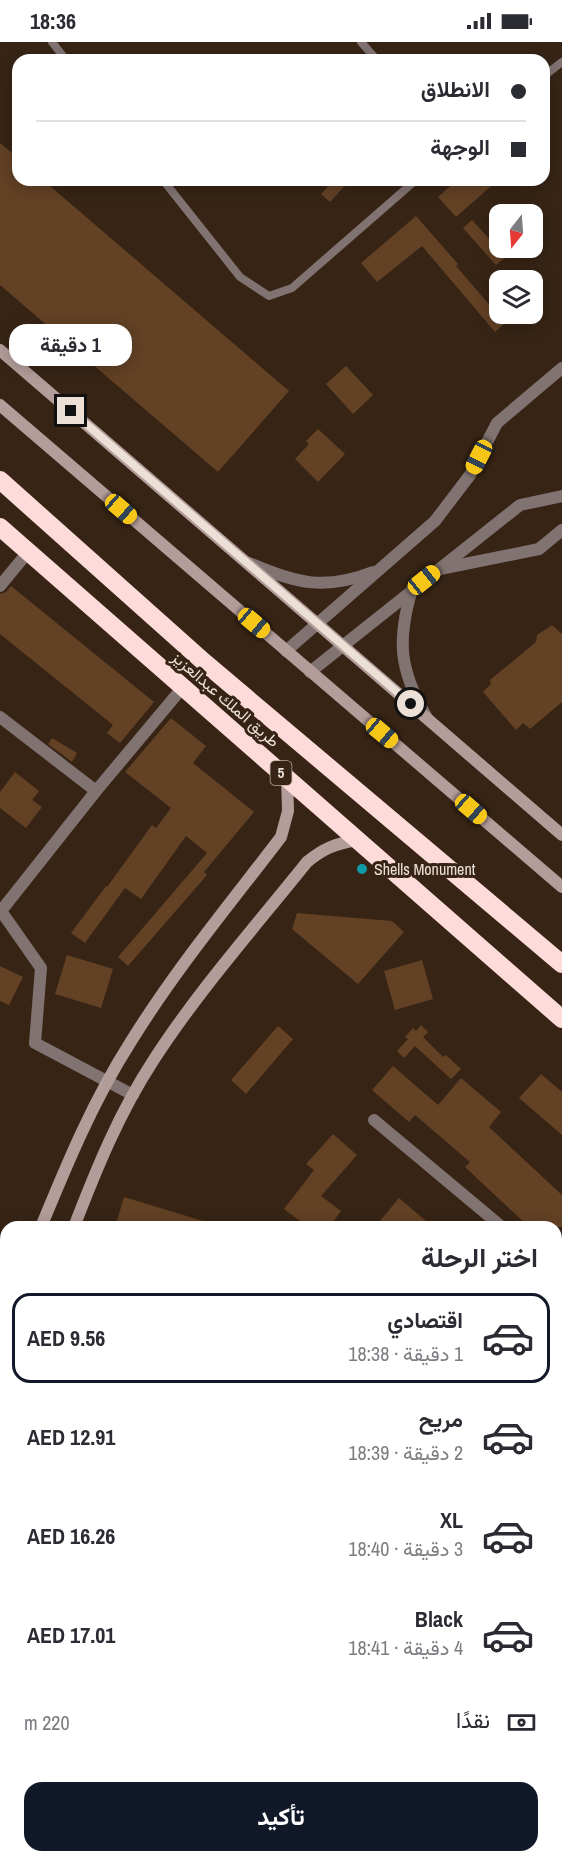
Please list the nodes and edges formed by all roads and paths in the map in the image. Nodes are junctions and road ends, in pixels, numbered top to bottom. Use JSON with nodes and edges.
{"nodes":[{"id":1,"x":52,"y":42,"type":"edge"},
{"id":2,"x":361,"y":42,"type":"edge"},
{"id":3,"x":61,"y":54,"type":"edge"},
{"id":4,"x":372,"y":54,"type":"edge"},
{"id":5,"x":562,"y":62,"type":"edge"},
{"id":6,"x":550,"y":71,"type":"edge"},
{"id":7,"x":168,"y":186,"type":"edge"},
{"id":8,"x":409,"y":186,"type":"edge"},
{"id":9,"x":0,"y":350,"type":"edge"},
{"id":10,"x":562,"y":368,"type":"edge"},
{"id":11,"x":0,"y":405,"type":"edge"},
{"id":12,"x":0,"y":480,"type":"edge"},
{"id":13,"x":562,"y":496,"type":"edge"},
{"id":14,"x":0,"y":527,"type":"edge"},
{"id":15,"x":562,"y":530,"type":"edge"},
{"id":16,"x":28,"y":552,"type":"junction"},
{"id":17,"x":247,"y":562,"type":"junction"},
{"id":18,"x":383,"y":569,"type":"junction"},
{"id":19,"x":435,"y":570,"type":"junction"},
{"id":20,"x":0,"y":586,"type":"edge"},
{"id":21,"x":412,"y":589,"type":"junction"},
{"id":22,"x":318,"y":624,"type":"junction"},
{"id":23,"x":342,"y":645,"type":"junction"},
{"id":24,"x":286,"y":651,"type":"junction"},
{"id":25,"x":310,"y":672,"type":"junction"},
{"id":26,"x":183,"y":687,"type":"junction"},
{"id":27,"x":0,"y":717,"type":"edge"},
{"id":28,"x":428,"y":719,"type":"junction"},
{"id":29,"x":287,"y":778,"type":"junction"},
{"id":30,"x":96,"y":791,"type":"junction"},
{"id":31,"x":562,"y":835,"type":"edge"},
{"id":32,"x":357,"y":840,"type":"junction"},
{"id":33,"x":562,"y":887,"type":"edge"},
{"id":34,"x":0,"y":910,"type":"edge"},
{"id":35,"x":562,"y":964,"type":"edge"},
{"id":36,"x":562,"y":1019,"type":"edge"},
{"id":37,"x":108,"y":1081,"type":"junction"},
{"id":38,"x":134,"y":1095,"type":"junction"},
{"id":39,"x":374,"y":1120,"type":"dead end"},
{"id":40,"x":43,"y":1221,"type":"edge"},
{"id":41,"x":76,"y":1221,"type":"edge"},
{"id":42,"x":495,"y":1221,"type":"edge"}],
"edges":[{"from":1,"to":3,"type":"lane"},
{"from":2,"to":4,"type":"lane"},
{"from":5,"to":6,"type":"lane"},
{"from":7,"to":8,"type":"lane"},
{"from":9,"to":17,"type":"main road"},
{"from":10,"to":18,"type":"street"},
{"from":11,"to":24,"type":"main road"},
{"from":12,"to":35,"type":"highway","name":"طريق الملك عبدالعزيز","number":"5"},
{"from":13,"to":19,"type":"street"},
{"from":14,"to":16,"type":"highway","name":"طريق الملك عبدالعزيز","number":"5"},
{"from":15,"to":19,"type":"street"},
{"from":16,"to":20,"type":"street"},
{"from":16,"to":26,"type":"highway","name":"طريق الملك عبدالعزيز","number":"5"},
{"from":17,"to":18,"type":"street"},
{"from":17,"to":22,"type":"main road"},
{"from":18,"to":22,"type":"street"},
{"from":19,"to":21,"type":"street"},
{"from":21,"to":23,"type":"street"},
{"from":21,"to":28,"type":"street"},
{"from":22,"to":23,"type":"main road"},
{"from":22,"to":24,"type":"street"},
{"from":23,"to":25,"type":"street"},
{"from":23,"to":28,"type":"main road"},
{"from":24,"to":25,"type":"main road"},
{"from":25,"to":33,"type":"main road"},
{"from":26,"to":29,"type":"highway","name":"طريق الملك عبدالعزيز","number":"5"},
{"from":26,"to":30,"type":"street"},
{"from":27,"to":30,"type":"street"},
{"from":28,"to":31,"type":"main road"},
{"from":29,"to":32,"type":"highway","name":"طريق الملك عبدالعزيز","number":"5"},
{"from":29,"to":37,"type":"main road"},
{"from":30,"to":34,"type":"street"},
{"from":32,"to":36,"type":"highway","name":"طريق الملك عبدالعزيز","number":"5"},
{"from":32,"to":38,"type":"main road"},
{"from":34,"to":37,"type":"street"},
{"from":37,"to":38,"type":"street"},
{"from":37,"to":40,"type":"main road"},
{"from":38,"to":41,"type":"main road"},
{"from":39,"to":42,"type":"street"}]}
